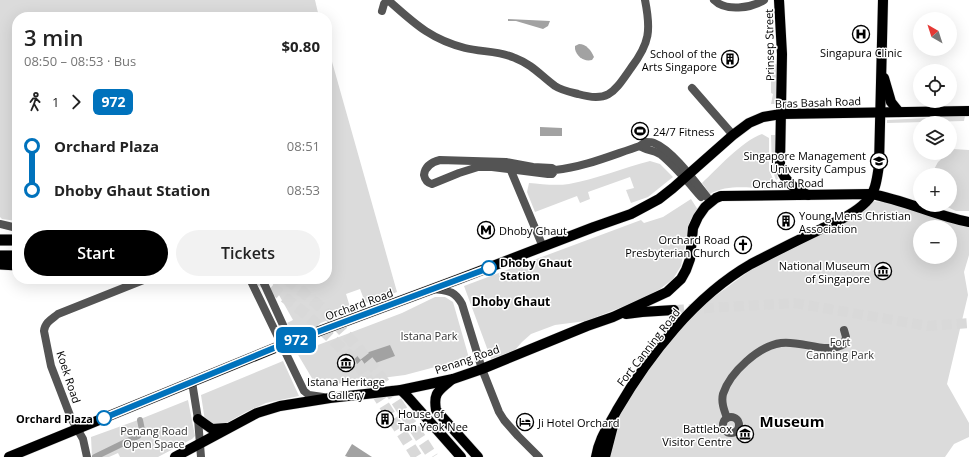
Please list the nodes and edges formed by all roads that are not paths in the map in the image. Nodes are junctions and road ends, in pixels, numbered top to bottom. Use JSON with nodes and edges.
{"nodes":[{"id":1,"x":388,"y":0,"type":"edge"},
{"id":2,"x":645,"y":0,"type":"edge"},
{"id":3,"x":714,"y":0,"type":"edge"},
{"id":4,"x":765,"y":0,"type":"edge"},
{"id":5,"x":883,"y":0,"type":"edge"},
{"id":6,"x":780,"y":2,"type":"edge"},
{"id":7,"x":382,"y":12,"type":"dead end"},
{"id":8,"x":881,"y":70,"type":"junction"},
{"id":9,"x":692,"y":88,"type":"dead end"},
{"id":10,"x":969,"y":111,"type":"edge"},
{"id":11,"x":880,"y":112,"type":"junction"},
{"id":12,"x":899,"y":112,"type":"junction"},
{"id":13,"x":781,"y":114,"type":"junction"},
{"id":14,"x":733,"y":135,"type":"junction"},
{"id":15,"x":509,"y":166,"type":"junction"},
{"id":16,"x":555,"y":170,"type":"junction"},
{"id":17,"x":531,"y":172,"type":"junction"},
{"id":18,"x":687,"y":177,"type":"junction"},
{"id":19,"x":519,"y":187,"type":"junction"},
{"id":20,"x":849,"y":194,"type":"junction"},
{"id":21,"x":871,"y":194,"type":"junction"},
{"id":22,"x":810,"y":196,"type":"junction"},
{"id":23,"x":709,"y":203,"type":"junction"},
{"id":24,"x":969,"y":222,"type":"edge"},
{"id":25,"x":0,"y":224,"type":"edge"},
{"id":26,"x":828,"y":225,"type":"junction"},
{"id":27,"x":12,"y":227,"type":"edge"},
{"id":28,"x":0,"y":240,"type":"edge"},
{"id":29,"x":12,"y":240,"type":"edge"},
{"id":30,"x":543,"y":246,"type":"junction"},
{"id":31,"x":0,"y":256,"type":"edge"},
{"id":32,"x":12,"y":256,"type":"edge"},
{"id":33,"x":0,"y":264,"type":"edge"},
{"id":34,"x":12,"y":265,"type":"edge"},
{"id":35,"x":133,"y":284,"type":"edge"},
{"id":36,"x":252,"y":284,"type":"edge"},
{"id":37,"x":264,"y":284,"type":"edge"},
{"id":38,"x":266,"y":284,"type":"edge"},
{"id":39,"x":266,"y":288,"type":"junction"},
{"id":40,"x":432,"y":289,"type":"junction"},
{"id":41,"x":674,"y":310,"type":"tunnel mouth"},
{"id":42,"x":612,"y":317,"type":"junction"},
{"id":43,"x":844,"y":330,"type":"dead end"},
{"id":44,"x":299,"y":339,"type":"junction"},
{"id":45,"x":282,"y":345,"type":"junction"},
{"id":46,"x":482,"y":369,"type":"junction"},
{"id":47,"x":453,"y":379,"type":"junction"},
{"id":48,"x":192,"y":382,"type":"junction"},
{"id":49,"x":400,"y":390,"type":"junction"},
{"id":50,"x":330,"y":398,"type":"junction"},
{"id":51,"x":618,"y":408,"type":"junction"},
{"id":52,"x":727,"y":418,"type":"dead end"},
{"id":53,"x":198,"y":419,"type":"junction"},
{"id":54,"x":77,"y":428,"type":"junction"},
{"id":55,"x":230,"y":428,"type":"junction"},
{"id":56,"x":453,"y":430,"type":"junction"},
{"id":57,"x":444,"y":438,"type":"junction"},
{"id":58,"x":201,"y":443,"type":"junction"},
{"id":59,"x":9,"y":457,"type":"edge"},
{"id":60,"x":87,"y":457,"type":"edge"},
{"id":61,"x":175,"y":457,"type":"edge"},
{"id":62,"x":201,"y":457,"type":"edge"},
{"id":63,"x":205,"y":457,"type":"edge"},
{"id":64,"x":461,"y":457,"type":"edge"},
{"id":65,"x":478,"y":457,"type":"edge"},
{"id":66,"x":539,"y":457,"type":"edge"},
{"id":67,"x":596,"y":457,"type":"edge"},
{"id":68,"x":605,"y":457,"type":"edge"}],
"edges":[{"from":1,"to":2,"type":"street"},
{"from":1,"to":7,"type":"street"},
{"from":3,"to":4,"type":"street"},
{"from":4,"to":6,"type":"street"},
{"from":5,"to":8,"type":"main road"},
{"from":6,"to":13,"type":"main road","name":"Prinsep Street"},
{"from":8,"to":11,"type":"main road"},
{"from":8,"to":12,"type":"main road"},
{"from":9,"to":14,"type":"street"},
{"from":10,"to":12,"type":"main road","name":"Bras Basah Road"},
{"from":11,"to":12,"type":"main road","name":"Bras Basah Road"},
{"from":11,"to":13,"type":"main road","name":"Bras Basah Road"},
{"from":11,"to":21,"type":"main road"},
{"from":13,"to":14,"type":"main road","name":"Bras Basah Road"},
{"from":13,"to":22,"type":"main road","name":"Prinsep Street"},
{"from":14,"to":18,"type":"main road","name":"Bras Basah Road"},
{"from":15,"to":15,"type":"street"},
{"from":15,"to":16,"type":"street"},
{"from":15,"to":17,"type":"street"},
{"from":15,"to":19,"type":"street"},
{"from":16,"to":17,"type":"street"},
{"from":16,"to":18,"type":"street"},
{"from":17,"to":19,"type":"street"},
{"from":18,"to":23,"type":"street"},
{"from":18,"to":30,"type":"main road","name":"Orchard Road"},
{"from":19,"to":30,"type":"street"},
{"from":20,"to":21,"type":"main road","name":"Orchard Road"},
{"from":20,"to":22,"type":"main road","name":"Orchard Road"},
{"from":20,"to":26,"type":"main road","name":"Fort Canning Road"},
{"from":21,"to":24,"type":"main road","name":"Orchard Road"},
{"from":21,"to":26,"type":"main road","name":"Fort Canning Road"},
{"from":22,"to":23,"type":"main road","name":"Orchard Road"},
{"from":23,"to":42,"type":"main road","name":"Penang Road"},
{"from":25,"to":27,"type":"street"},
{"from":26,"to":51,"type":"main road","name":"Fort Canning Road"},
{"from":28,"to":29,"type":"highway"},
{"from":30,"to":40,"type":"main road","name":"Orchard Road"},
{"from":31,"to":32,"type":"highway"},
{"from":33,"to":34,"type":"highway"},
{"from":35,"to":54,"type":"street","name":"Koek Road"},
{"from":36,"to":45,"type":"street"},
{"from":37,"to":39,"type":"street"},
{"from":38,"to":39,"type":"street"},
{"from":39,"to":44,"type":"street"},
{"from":40,"to":44,"type":"main road","name":"Orchard Road"},
{"from":40,"to":46,"type":"street"},
{"from":41,"to":42,"type":"main road"},
{"from":42,"to":46,"type":"main road","name":"Penang Road"},
{"from":43,"to":52,"type":"street"},
{"from":44,"to":45,"type":"main road","name":"Orchard Road"},
{"from":45,"to":48,"type":"main road","name":"Orchard Road"},
{"from":45,"to":50,"type":"street"},
{"from":46,"to":47,"type":"main road","name":"Penang Road"},
{"from":46,"to":66,"type":"street"},
{"from":47,"to":49,"type":"main road","name":"Penang Road"},
{"from":47,"to":56,"type":"main road"},
{"from":48,"to":53,"type":"street"},
{"from":48,"to":54,"type":"main road","name":"Orchard Road"},
{"from":49,"to":50,"type":"main road","name":"Penang Road"},
{"from":49,"to":57,"type":"main road"},
{"from":50,"to":55,"type":"main road","name":"Penang Road"},
{"from":51,"to":67,"type":"main road","name":"Fort Canning Road"},
{"from":51,"to":68,"type":"main road"},
{"from":53,"to":55,"type":"main road"},
{"from":53,"to":58,"type":"street"},
{"from":54,"to":59,"type":"main road","name":"Orchard Road"},
{"from":54,"to":60,"type":"street"},
{"from":55,"to":58,"type":"main road","name":"Penang Road"},
{"from":56,"to":57,"type":"main road"},
{"from":56,"to":65,"type":"main road"},
{"from":57,"to":64,"type":"main road"},
{"from":58,"to":61,"type":"main road","name":"Penang Road"},
{"from":58,"to":62,"type":"street"},
{"from":58,"to":63,"type":"street"}]}
